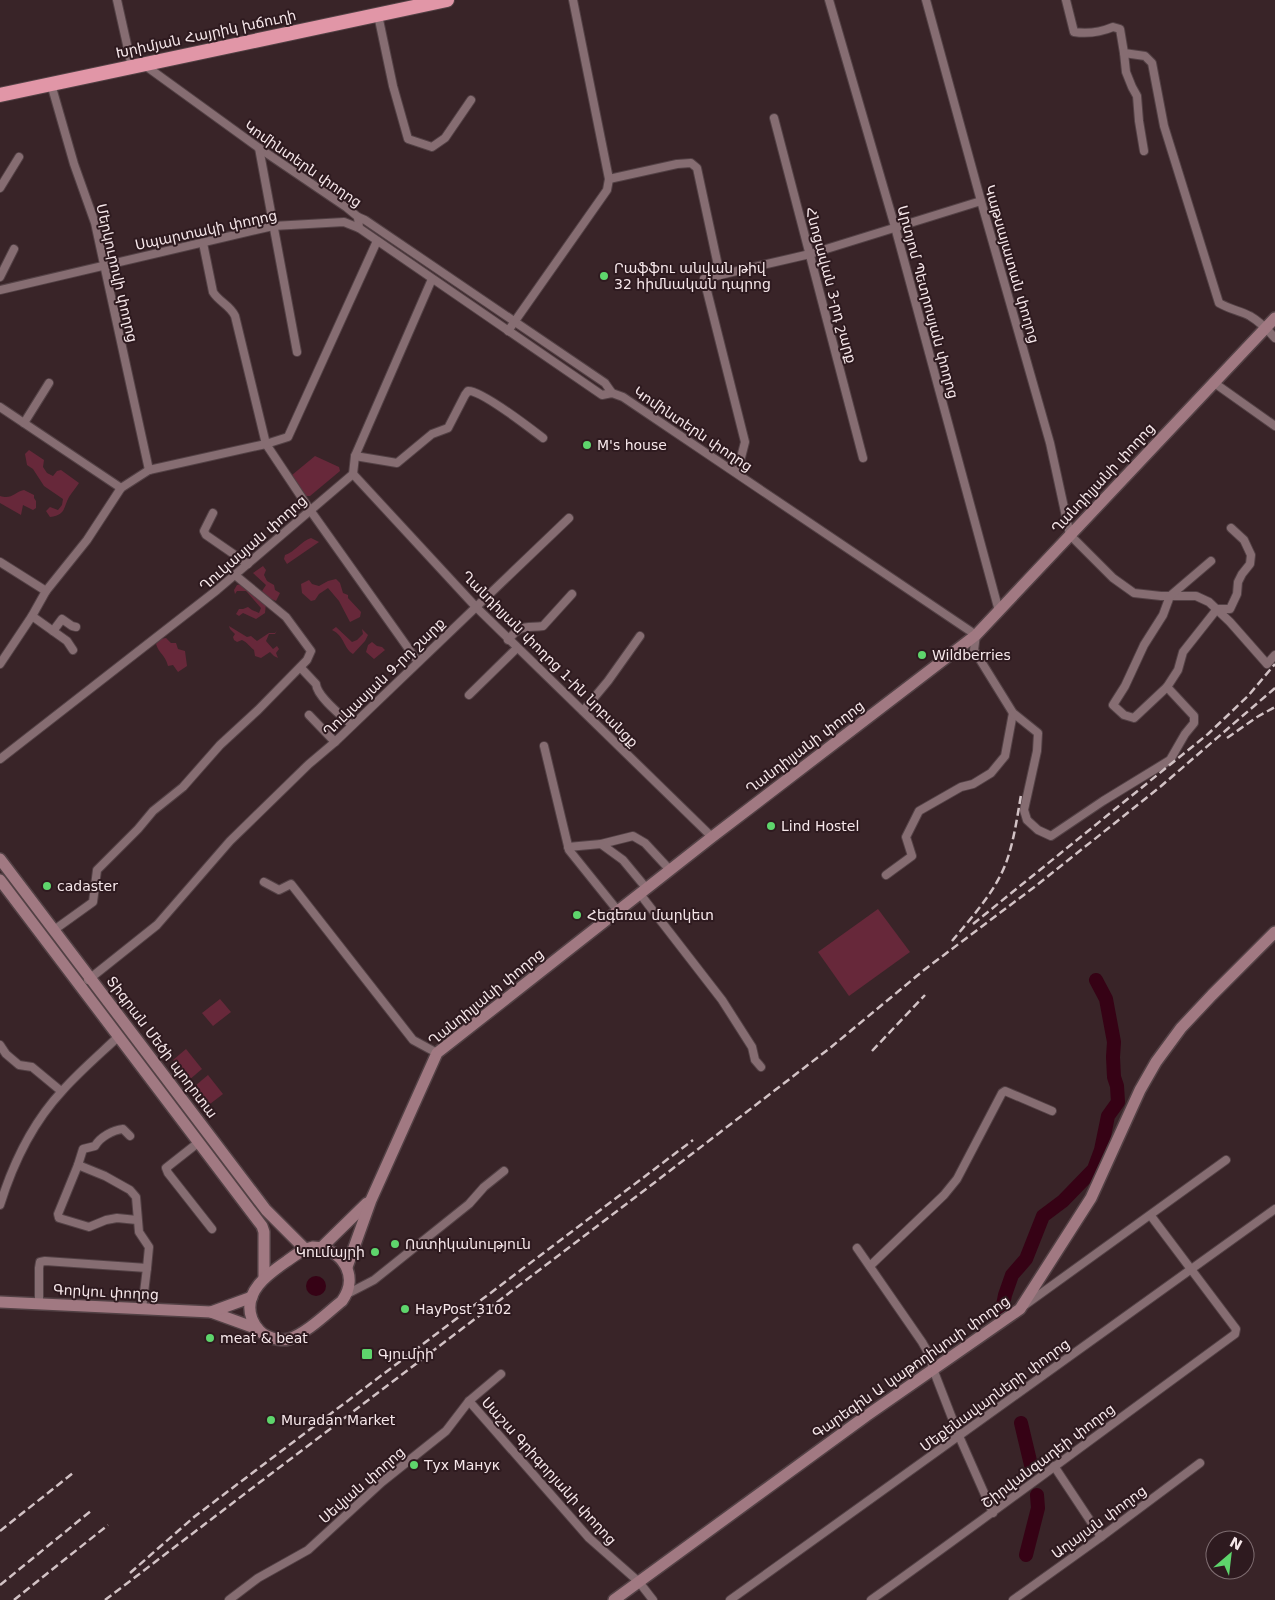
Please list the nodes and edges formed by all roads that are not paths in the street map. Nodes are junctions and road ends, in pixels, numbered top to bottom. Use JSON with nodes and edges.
{"nodes":[{"id":1,"x":117,"y":0,"type":"edge"},
{"id":2,"x":447,"y":0,"type":"edge"},
{"id":3,"x":573,"y":0,"type":"edge"},
{"id":4,"x":829,"y":0,"type":"edge"},
{"id":5,"x":926,"y":0,"type":"edge"},
{"id":6,"x":1066,"y":0,"type":"edge"},
{"id":7,"x":378,"y":15,"type":"junction"},
{"id":8,"x":1124,"y":53,"type":"junction"},
{"id":9,"x":138,"y":66,"type":"junction"},
{"id":10,"x":50,"y":84,"type":"junction"},
{"id":11,"x":0,"y":95,"type":"edge"},
{"id":12,"x":471,"y":100,"type":"dead end"},
{"id":13,"x":774,"y":118,"type":"dead end"},
{"id":14,"x":259,"y":148,"type":"junction"},
{"id":15,"x":1144,"y":151,"type":"dead end"},
{"id":16,"x":18,"y":157,"type":"dead end"},
{"id":17,"x":609,"y":179,"type":"junction"},
{"id":18,"x":0,"y":188,"type":"edge"},
{"id":19,"x":981,"y":201,"type":"junction"},
{"id":20,"x":358,"y":217,"type":"junction"},
{"id":21,"x":273,"y":226,"type":"junction"},
{"id":22,"x":895,"y":227,"type":"junction"},
{"id":23,"x":359,"y":228,"type":"junction"},
{"id":24,"x":377,"y":241,"type":"junction"},
{"id":25,"x":203,"y":243,"type":"junction"},
{"id":26,"x":14,"y":249,"type":"dead end"},
{"id":27,"x":810,"y":254,"type":"junction"},
{"id":28,"x":104,"y":265,"type":"junction"},
{"id":29,"x":720,"y":275,"type":"junction"},
{"id":30,"x":0,"y":277,"type":"edge"},
{"id":31,"x":432,"y":279,"type":"junction"},
{"id":32,"x":0,"y":290,"type":"edge"},
{"id":33,"x":1275,"y":318,"type":"edge"},
{"id":34,"x":514,"y":323,"type":"junction"},
{"id":35,"x":1266,"y":327,"type":"junction"},
{"id":36,"x":508,"y":331,"type":"junction"},
{"id":37,"x":1275,"y":338,"type":"edge"},
{"id":38,"x":296,"y":352,"type":"dead end"},
{"id":39,"x":1213,"y":382,"type":"junction"},
{"id":40,"x":49,"y":383,"type":"dead end"},
{"id":41,"x":612,"y":393,"type":"junction"},
{"id":42,"x":0,"y":407,"type":"edge"},
{"id":43,"x":24,"y":423,"type":"junction"},
{"id":44,"x":1275,"y":426,"type":"edge"},
{"id":45,"x":543,"y":438,"type":"dead end"},
{"id":46,"x":266,"y":444,"type":"junction"},
{"id":47,"x":77,"y":447,"type":"dead end"},
{"id":48,"x":72,"y":456,"type":"junction"},
{"id":49,"x":354,"y":456,"type":"junction"},
{"id":50,"x":863,"y":458,"type":"dead end"},
{"id":51,"x":149,"y":470,"type":"junction"},
{"id":52,"x":737,"y":473,"type":"junction"},
{"id":53,"x":353,"y":474,"type":"junction"},
{"id":54,"x":121,"y":488,"type":"junction"},
{"id":55,"x":310,"y":510,"type":"junction"},
{"id":56,"x":213,"y":513,"type":"dead end"},
{"id":57,"x":569,"y":518,"type":"dead end"},
{"id":58,"x":1231,"y":528,"type":"dead end"},
{"id":59,"x":1070,"y":535,"type":"junction"},
{"id":60,"x":1211,"y":561,"type":"dead end"},
{"id":61,"x":0,"y":562,"type":"edge"},
{"id":62,"x":248,"y":564,"type":"junction"},
{"id":63,"x":235,"y":575,"type":"junction"},
{"id":64,"x":46,"y":591,"type":"junction"},
{"id":65,"x":572,"y":594,"type":"dead end"},
{"id":66,"x":1170,"y":596,"type":"junction"},
{"id":67,"x":476,"y":607,"type":"junction"},
{"id":68,"x":1217,"y":609,"type":"junction"},
{"id":69,"x":999,"y":611,"type":"junction"},
{"id":70,"x":32,"y":616,"type":"junction"},
{"id":71,"x":53,"y":631,"type":"junction"},
{"id":72,"x":976,"y":635,"type":"junction"},
{"id":73,"x":640,"y":636,"type":"dead end"},
{"id":74,"x":62,"y":637,"type":"junction"},
{"id":75,"x":508,"y":640,"type":"junction"},
{"id":76,"x":517,"y":648,"type":"junction"},
{"id":77,"x":73,"y":650,"type":"dead end"},
{"id":78,"x":1275,"y":655,"type":"edge"},
{"id":79,"x":418,"y":662,"type":"junction"},
{"id":80,"x":0,"y":664,"type":"edge"},
{"id":81,"x":301,"y":668,"type":"junction"},
{"id":82,"x":1167,"y":687,"type":"junction"},
{"id":83,"x":469,"y":695,"type":"dead end"},
{"id":84,"x":583,"y":712,"type":"junction"},
{"id":85,"x":1013,"y":713,"type":"junction"},
{"id":86,"x":309,"y":715,"type":"dead end"},
{"id":87,"x":352,"y":725,"type":"junction"},
{"id":88,"x":335,"y":742,"type":"junction"},
{"id":89,"x":544,"y":746,"type":"dead end"},
{"id":90,"x":0,"y":758,"type":"edge"},
{"id":91,"x":712,"y":837,"type":"junction"},
{"id":92,"x":601,"y":844,"type":"junction"},
{"id":93,"x":568,"y":847,"type":"junction"},
{"id":94,"x":0,"y":859,"type":"edge"},
{"id":95,"x":670,"y":870,"type":"junction"},
{"id":96,"x":886,"y":876,"type":"dead end"},
{"id":97,"x":0,"y":880,"type":"edge"},
{"id":98,"x":264,"y":882,"type":"dead end"},
{"id":99,"x":643,"y":891,"type":"junction"},
{"id":100,"x":618,"y":911,"type":"junction"},
{"id":101,"x":54,"y":930,"type":"junction"},
{"id":102,"x":1275,"y":932,"type":"edge"},
{"id":103,"x":91,"y":978,"type":"junction"},
{"id":104,"x":81,"y":986,"type":"junction"},
{"id":105,"x":119,"y":1036,"type":"junction"},
{"id":106,"x":0,"y":1045,"type":"edge"},
{"id":107,"x":437,"y":1053,"type":"junction"},
{"id":108,"x":762,"y":1067,"type":"dead end"},
{"id":109,"x":61,"y":1091,"type":"junction"},
{"id":110,"x":1052,"y":1112,"type":"dead end"},
{"id":111,"x":130,"y":1136,"type":"dead end"},
{"id":112,"x":199,"y":1142,"type":"junction"},
{"id":113,"x":1226,"y":1160,"type":"dead end"},
{"id":114,"x":78,"y":1165,"type":"junction"},
{"id":115,"x":504,"y":1171,"type":"dead end"},
{"id":116,"x":370,"y":1200,"type":"junction"},
{"id":117,"x":0,"y":1205,"type":"edge"},
{"id":118,"x":1275,"y":1209,"type":"edge"},
{"id":119,"x":1151,"y":1216,"type":"junction"},
{"id":120,"x":137,"y":1220,"type":"junction"},
{"id":121,"x":212,"y":1229,"type":"dead end"},
{"id":122,"x":322,"y":1247,"type":"junction"},
{"id":123,"x":857,"y":1248,"type":"dead end"},
{"id":124,"x":304,"y":1249,"type":"junction"},
{"id":125,"x":870,"y":1266,"type":"junction"},
{"id":126,"x":346,"y":1267,"type":"junction"},
{"id":127,"x":148,"y":1268,"type":"junction"},
{"id":128,"x":1190,"y":1270,"type":"junction"},
{"id":129,"x":264,"y":1277,"type":"junction"},
{"id":130,"x":347,"y":1294,"type":"junction"},
{"id":131,"x":252,"y":1297,"type":"junction"},
{"id":132,"x":0,"y":1302,"type":"edge"},
{"id":133,"x":39,"y":1304,"type":"junction"},
{"id":134,"x":142,"y":1309,"type":"junction"},
{"id":135,"x":1020,"y":1309,"type":"junction"},
{"id":136,"x":211,"y":1312,"type":"junction"},
{"id":137,"x":258,"y":1329,"type":"junction"},
{"id":138,"x":933,"y":1369,"type":"junction"},
{"id":139,"x":500,"y":1374,"type":"dead end"},
{"id":140,"x":469,"y":1401,"type":"junction"},
{"id":141,"x":959,"y":1436,"type":"junction"},
{"id":142,"x":1200,"y":1463,"type":"dead end"},
{"id":143,"x":1054,"y":1466,"type":"junction"},
{"id":144,"x":993,"y":1513,"type":"junction"},
{"id":145,"x":1102,"y":1537,"type":"junction"},
{"id":146,"x":639,"y":1582,"type":"junction"},
{"id":147,"x":229,"y":1600,"type":"edge"},
{"id":148,"x":614,"y":1600,"type":"edge"},
{"id":149,"x":653,"y":1600,"type":"edge"},
{"id":150,"x":730,"y":1600,"type":"edge"},
{"id":151,"x":871,"y":1600,"type":"edge"},
{"id":152,"x":1012,"y":1600,"type":"edge"}],
"edges":[{"from":1,"to":9,"type":"street"},
{"from":2,"to":7,"type":"highway","name":"Խրիմյան Հայրիկ խճուղի"},
{"from":3,"to":17,"type":"street"},
{"from":4,"to":22,"type":"street","name":"Արտյոմ Պետրոսյան փողոց"},
{"from":5,"to":19,"type":"street","name":"Կաթսայատան փողոց"},
{"from":6,"to":8,"type":"street"},
{"from":7,"to":9,"type":"highway","name":"Խրիմյան Հայրիկ խճուղի"},
{"from":7,"to":12,"type":"street"},
{"from":8,"to":15,"type":"street"},
{"from":8,"to":35,"type":"street"},
{"from":9,"to":10,"type":"highway","name":"Խրիմյան Հայրիկ խճուղի"},
{"from":9,"to":14,"type":"street","name":"Կոմինտերն փողոց"},
{"from":10,"to":11,"type":"highway","name":"Խրիմյան Հայրիկ խճուղի"},
{"from":10,"to":28,"type":"street","name":"Մերկուրովի փողոց"},
{"from":13,"to":27,"type":"street","name":"Հնոցավան 3-րդ շարք"},
{"from":14,"to":20,"type":"street","name":"Կոմինտերն փողոց"},
{"from":14,"to":21,"type":"street"},
{"from":16,"to":18,"type":"street"},
{"from":17,"to":29,"type":"street"},
{"from":17,"to":34,"type":"street"},
{"from":19,"to":22,"type":"street"},
{"from":19,"to":59,"type":"street","name":"Կաթսայատան փողոց"},
{"from":20,"to":23,"type":"street","name":"Կոմինտերն փողոց"},
{"from":20,"to":34,"type":"street"},
{"from":21,"to":23,"type":"street","name":"Սպարտակի փողոց"},
{"from":21,"to":25,"type":"street","name":"Սպարտակի փողոց"},
{"from":21,"to":38,"type":"street"},
{"from":22,"to":27,"type":"street"},
{"from":22,"to":69,"type":"street","name":"Արտյոմ Պետրոսյան փողոց"},
{"from":23,"to":24,"type":"street","name":"Կոմինտերն փողոց"},
{"from":24,"to":31,"type":"street","name":"Կոմինտերն փողոց"},
{"from":24,"to":46,"type":"street"},
{"from":25,"to":28,"type":"street","name":"Սպարտակի փողոց"},
{"from":25,"to":46,"type":"street"},
{"from":26,"to":30,"type":"street"},
{"from":27,"to":29,"type":"street"},
{"from":27,"to":50,"type":"street","name":"Հնոցավան 3-րդ շարք"},
{"from":28,"to":32,"type":"street","name":"Սպարտակի փողոց"},
{"from":28,"to":51,"type":"street","name":"Մերկուրովի փողոց"},
{"from":29,"to":52,"type":"street"},
{"from":31,"to":36,"type":"street","name":"Կոմինտերն փողոց"},
{"from":31,"to":49,"type":"street"},
{"from":33,"to":35,"type":"main road","name":"Ղանդիլյանի փողոց"},
{"from":34,"to":36,"type":"street"},
{"from":34,"to":41,"type":"street"},
{"from":35,"to":37,"type":"street"},
{"from":35,"to":39,"type":"main road","name":"Ղանդիլյանի փողոց"},
{"from":36,"to":41,"type":"street","name":"Կոմինտերն փողոց"},
{"from":39,"to":44,"type":"street"},
{"from":39,"to":59,"type":"main road","name":"Ղանդիլյանի փողոց"},
{"from":40,"to":43,"type":"street"},
{"from":41,"to":52,"type":"street","name":"Կոմինտերն փողոց"},
{"from":42,"to":43,"type":"street"},
{"from":43,"to":48,"type":"street"},
{"from":45,"to":49,"type":"street"},
{"from":46,"to":51,"type":"street"},
{"from":46,"to":55,"type":"street"},
{"from":47,"to":48,"type":"street"},
{"from":48,"to":54,"type":"street"},
{"from":49,"to":53,"type":"street"},
{"from":51,"to":54,"type":"street"},
{"from":52,"to":72,"type":"street","name":"Կոմինտերն փողոց"},
{"from":53,"to":55,"type":"street","name":"Ղուկասյան փողոց"},
{"from":53,"to":67,"type":"street","name":"Ղանդիլյան փողոց 1-ին նրբանցք"},
{"from":54,"to":64,"type":"street"},
{"from":55,"to":62,"type":"street","name":"Ղուկասյան փողոց"},
{"from":55,"to":79,"type":"street"},
{"from":56,"to":62,"type":"street"},
{"from":57,"to":67,"type":"street","name":"Ղուկասյան 9-րդ շարք"},
{"from":58,"to":68,"type":"street"},
{"from":59,"to":66,"type":"street"},
{"from":59,"to":69,"type":"main road","name":"Ղանդիլյանի փողոց"},
{"from":60,"to":66,"type":"street"},
{"from":61,"to":64,"type":"street"},
{"from":62,"to":63,"type":"street","name":"Ղուկասյան փողոց"},
{"from":63,"to":81,"type":"street"},
{"from":63,"to":90,"type":"street","name":"Ղուկասյան փողոց"},
{"from":64,"to":70,"type":"street"},
{"from":65,"to":75,"type":"street"},
{"from":66,"to":68,"type":"street"},
{"from":66,"to":82,"type":"street"},
{"from":67,"to":75,"type":"street","name":"Ղանդիլյան փողոց 1-ին նրբանցք"},
{"from":67,"to":79,"type":"street","name":"Ղուկասյան 9-րդ շարք"},
{"from":68,"to":78,"type":"street"},
{"from":68,"to":82,"type":"street"},
{"from":69,"to":72,"type":"main road","name":"Ղանդիլյանի փողոց"},
{"from":70,"to":71,"type":"street"},
{"from":70,"to":80,"type":"street"},
{"from":71,"to":74,"type":"street"},
{"from":71,"to":74,"type":"street"},
{"from":72,"to":85,"type":"street"},
{"from":72,"to":91,"type":"main road","name":"Ղանդիլյանի փողոց"},
{"from":73,"to":84,"type":"street"},
{"from":74,"to":77,"type":"street"},
{"from":75,"to":76,"type":"street","name":"Ղանդիլյան փողոց 1-ին նրբանցք"},
{"from":76,"to":83,"type":"street"},
{"from":76,"to":84,"type":"street","name":"Ղանդիլյան փողոց 1-ին նրբանցք"},
{"from":79,"to":87,"type":"street","name":"Ղուկասյան 9-րդ շարք"},
{"from":81,"to":87,"type":"street"},
{"from":81,"to":101,"type":"street"},
{"from":82,"to":85,"type":"street"},
{"from":84,"to":91,"type":"street","name":"Ղանդիլյան փողոց 1-ին նրբանցք"},
{"from":85,"to":96,"type":"street"},
{"from":86,"to":88,"type":"street"},
{"from":87,"to":88,"type":"street","name":"Ղուկասյան 9-րդ շարք"},
{"from":88,"to":103,"type":"street","name":"Ղուկասյան 9-րդ շարք"},
{"from":89,"to":93,"type":"street"},
{"from":91,"to":95,"type":"main road","name":"Ղանդիլյանի փողոց"},
{"from":92,"to":93,"type":"street"},
{"from":92,"to":95,"type":"street"},
{"from":92,"to":99,"type":"street"},
{"from":93,"to":100,"type":"street"},
{"from":94,"to":101,"type":"main road","name":"Տիգրան Մեծի պողոտա"},
{"from":95,"to":99,"type":"main road","name":"Ղանդիլյանի փողոց"},
{"from":97,"to":104,"type":"main road","name":"Տիգրան Մեծի պողոտա"},
{"from":98,"to":107,"type":"street"},
{"from":99,"to":100,"type":"main road","name":"Ղանդիլյանի փողոց"},
{"from":99,"to":108,"type":"street"},
{"from":100,"to":107,"type":"main road","name":"Ղանդիլյանի փողոց"},
{"from":101,"to":103,"type":"main road","name":"Տիգրան Մեծի պողոտա"},
{"from":102,"to":135,"type":"main road"},
{"from":103,"to":104,"type":"street","name":"Ղուկասյան 9-րդ շարք"},
{"from":103,"to":124,"type":"main road","name":"Տիգրան Մեծի պողոտա"},
{"from":104,"to":105,"type":"main road","name":"Տիգրան Մեծի պողոտա"},
{"from":105,"to":109,"type":"street"},
{"from":105,"to":112,"type":"main road","name":"Տիգրան Մեծի պողոտա"},
{"from":106,"to":109,"type":"street"},
{"from":107,"to":116,"type":"main road","name":"Ղանդիլյանի փողոց"},
{"from":109,"to":117,"type":"street"},
{"from":110,"to":125,"type":"street"},
{"from":111,"to":114,"type":"street"},
{"from":112,"to":121,"type":"street"},
{"from":112,"to":129,"type":"main road","name":"Տիգրան Մեծի պողոտա"},
{"from":113,"to":119,"type":"street","name":"Գարեգին Ա կաթողիկոսի փողոց"},
{"from":114,"to":120,"type":"street"},
{"from":114,"to":120,"type":"street"},
{"from":115,"to":130,"type":"street"},
{"from":116,"to":122,"type":"main road","name":"Ղանդիլյանի փողոց"},
{"from":116,"to":126,"type":"main road","name":"Ղանդիլյանի փողոց"},
{"from":118,"to":128,"type":"street","name":"Մեքենավարների փողոց"},
{"from":119,"to":128,"type":"street"},
{"from":119,"to":135,"type":"street","name":"Գարեգին Ա կաթողիկոսի փողոց"},
{"from":120,"to":127,"type":"street"},
{"from":122,"to":124,"type":"main road"},
{"from":122,"to":126,"type":"main road"},
{"from":123,"to":125,"type":"street"},
{"from":124,"to":129,"type":"main road"},
{"from":125,"to":138,"type":"street"},
{"from":126,"to":130,"type":"main road"},
{"from":127,"to":133,"type":"street"},
{"from":127,"to":134,"type":"street"},
{"from":128,"to":141,"type":"street","name":"Մեքենավարների փողոց"},
{"from":128,"to":143,"type":"street","name":"Շիրվանզադեի փողոց"},
{"from":129,"to":131,"type":"main road"},
{"from":130,"to":137,"type":"main road"},
{"from":131,"to":136,"type":"main road","name":"Գորկու փողոց"},
{"from":131,"to":137,"type":"main road"},
{"from":132,"to":133,"type":"main road","name":"Գորկու փողոց"},
{"from":133,"to":134,"type":"main road","name":"Գորկու փողոց"},
{"from":134,"to":136,"type":"main road","name":"Գորկու փողոց"},
{"from":135,"to":138,"type":"main road","name":"Գարեգին Ա կաթողիկոսի փողոց"},
{"from":136,"to":137,"type":"main road","name":"Գորկու փողոց"},
{"from":138,"to":141,"type":"street"},
{"from":138,"to":146,"type":"main road","name":"Գարեգին Ա կաթողիկոսի փողոց"},
{"from":139,"to":140,"type":"street","name":"Սեվյան փողոց"},
{"from":140,"to":146,"type":"street","name":"Սաշա Գրիգորյանի փողոց"},
{"from":140,"to":147,"type":"street","name":"Սեվյան փողոց"},
{"from":141,"to":144,"type":"street"},
{"from":141,"to":150,"type":"street","name":"Մեքենավարների փողոց"},
{"from":142,"to":145,"type":"street","name":"Աղայան փողոց"},
{"from":143,"to":144,"type":"street","name":"Շիրվանզադեի փողոց"},
{"from":143,"to":145,"type":"street"},
{"from":144,"to":151,"type":"street","name":"Շիրվանզադեի փողոց"},
{"from":145,"to":152,"type":"street","name":"Աղայան փողոց"},
{"from":146,"to":148,"type":"main road","name":"Գարեգին Ա կաթողիկոսի փողոց"},
{"from":146,"to":149,"type":"street","name":"Սաշա Գրիգորյանի փողոց"}]}
